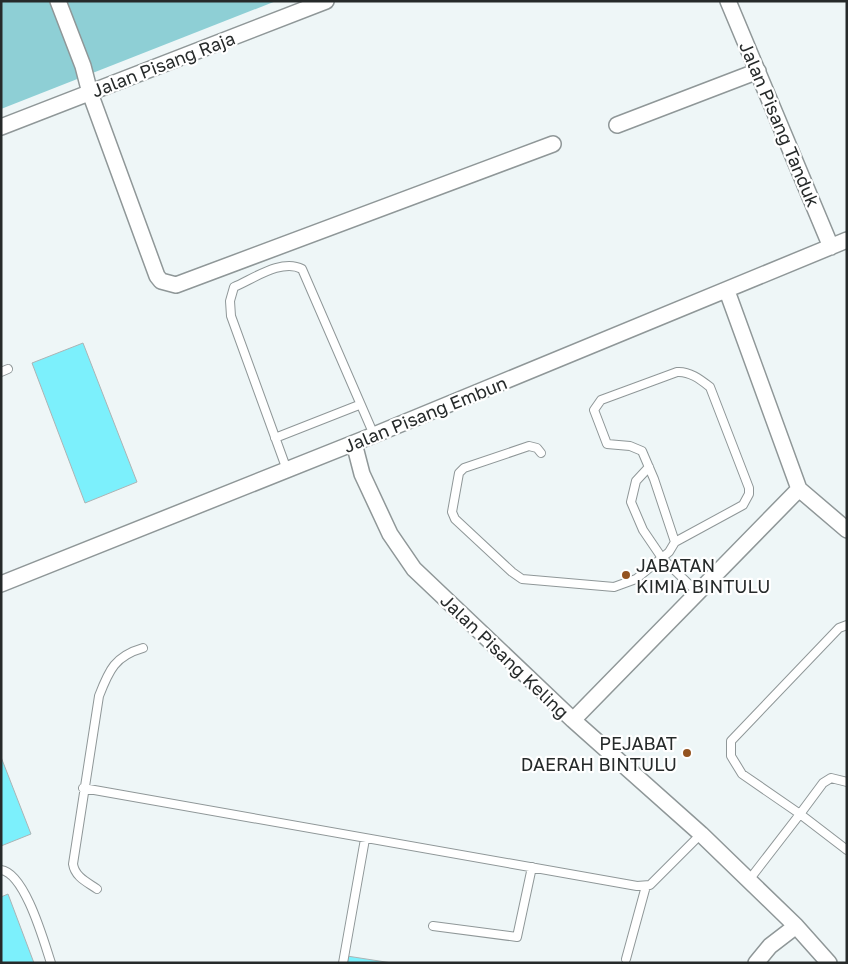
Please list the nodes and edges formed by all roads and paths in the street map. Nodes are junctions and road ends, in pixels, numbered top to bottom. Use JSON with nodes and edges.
{"nodes":[{"id":1,"x":58,"y":1,"type":"edge"},
{"id":2,"x":326,"y":1,"type":"edge"},
{"id":3,"x":728,"y":1,"type":"edge"},
{"id":4,"x":758,"y":71,"type":"junction"},
{"id":5,"x":90,"y":93,"type":"junction"},
{"id":6,"x":617,"y":125,"type":"dead end"},
{"id":7,"x":1,"y":127,"type":"edge"},
{"id":8,"x":553,"y":144,"type":"dead end"},
{"id":9,"x":847,"y":240,"type":"edge"},
{"id":10,"x":830,"y":247,"type":"junction"},
{"id":11,"x":727,"y":291,"type":"junction"},
{"id":12,"x":359,"y":405,"type":"junction"},
{"id":13,"x":374,"y":435,"type":"junction"},
{"id":14,"x":275,"y":438,"type":"junction"},
{"id":15,"x":354,"y":444,"type":"junction"},
{"id":16,"x":541,"y":453,"type":"dead end"},
{"id":17,"x":649,"y":467,"type":"junction"},
{"id":18,"x":288,"y":470,"type":"junction"},
{"id":19,"x":799,"y":489,"type":"junction"},
{"id":20,"x":847,"y":530,"type":"edge"},
{"id":21,"x":675,"y":542,"type":"junction"},
{"id":22,"x":662,"y":558,"type":"junction"},
{"id":23,"x":1,"y":584,"type":"edge"},
{"id":24,"x":698,"y":593,"type":"junction"},
{"id":25,"x":847,"y":625,"type":"edge"},
{"id":26,"x":144,"y":648,"type":"dead end"},
{"id":27,"x":573,"y":720,"type":"junction"},
{"id":28,"x":847,"y":782,"type":"edge"},
{"id":29,"x":83,"y":788,"type":"junction"},
{"id":30,"x":800,"y":814,"type":"junction"},
{"id":31,"x":701,"y":834,"type":"junction"},
{"id":32,"x":365,"y":839,"type":"junction"},
{"id":33,"x":847,"y":850,"type":"edge"},
{"id":34,"x":532,"y":867,"type":"junction"},
{"id":35,"x":1,"y":870,"type":"edge"},
{"id":36,"x":749,"y":880,"type":"junction"},
{"id":37,"x":646,"y":886,"type":"junction"},
{"id":38,"x":98,"y":889,"type":"dead end"},
{"id":39,"x":433,"y":926,"type":"dead end"},
{"id":40,"x":796,"y":926,"type":"junction"},
{"id":41,"x":626,"y":959,"type":"dead end"},
{"id":42,"x":51,"y":963,"type":"edge"},
{"id":43,"x":342,"y":963,"type":"edge"},
{"id":44,"x":756,"y":963,"type":"edge"},
{"id":45,"x":829,"y":963,"type":"edge"}],
"edges":[{"from":1,"to":5,"type":"street"},
{"from":2,"to":5,"type":"street","name":"Jalan Pisang Raja"},
{"from":3,"to":4,"type":"street","name":"Jalan Pisang Tanduk"},
{"from":4,"to":6,"type":"street"},
{"from":4,"to":10,"type":"street","name":"Jalan Pisang Tanduk"},
{"from":5,"to":7,"type":"street","name":"Jalan Pisang Raja"},
{"from":5,"to":8,"type":"street"},
{"from":9,"to":10,"type":"street","name":"Jalan Pisang Embun"},
{"from":10,"to":11,"type":"street","name":"Jalan Pisang Embun"},
{"from":11,"to":13,"type":"street","name":"Jalan Pisang Embun"},
{"from":11,"to":19,"type":"street"},
{"from":12,"to":13,"type":"lane"},
{"from":12,"to":14,"type":"lane"},
{"from":12,"to":14,"type":"lane"},
{"from":13,"to":15,"type":"street","name":"Jalan Pisang Embun"},
{"from":14,"to":18,"type":"lane"},
{"from":15,"to":18,"type":"street","name":"Jalan Pisang Embun"},
{"from":15,"to":27,"type":"street","name":"Jalan Pisang Keling"},
{"from":16,"to":22,"type":"lane"},
{"from":17,"to":21,"type":"lane"},
{"from":17,"to":21,"type":"lane"},
{"from":17,"to":22,"type":"lane"},
{"from":18,"to":23,"type":"street","name":"Jalan Pisang Embun"},
{"from":19,"to":20,"type":"street"},
{"from":19,"to":24,"type":"street"},
{"from":21,"to":22,"type":"lane"},
{"from":22,"to":24,"type":"lane"},
{"from":24,"to":27,"type":"street"},
{"from":25,"to":30,"type":"lane"},
{"from":26,"to":29,"type":"lane"},
{"from":27,"to":31,"type":"street","name":"Jalan Pisang Keling"},
{"from":28,"to":30,"type":"lane"},
{"from":29,"to":32,"type":"lane"},
{"from":29,"to":38,"type":"lane"},
{"from":30,"to":33,"type":"lane"},
{"from":30,"to":36,"type":"lane"},
{"from":31,"to":36,"type":"street","name":"Jalan Pisang Keling"},
{"from":31,"to":37,"type":"lane"},
{"from":32,"to":34,"type":"lane"},
{"from":32,"to":43,"type":"lane"},
{"from":34,"to":37,"type":"lane"},
{"from":34,"to":39,"type":"lane"},
{"from":35,"to":42,"type":"lane"},
{"from":36,"to":40,"type":"street","name":"Jalan Pisang Keling"},
{"from":37,"to":41,"type":"lane"},
{"from":40,"to":44,"type":"street"},
{"from":40,"to":45,"type":"street","name":"Jalan Pisang Keling"}]}
